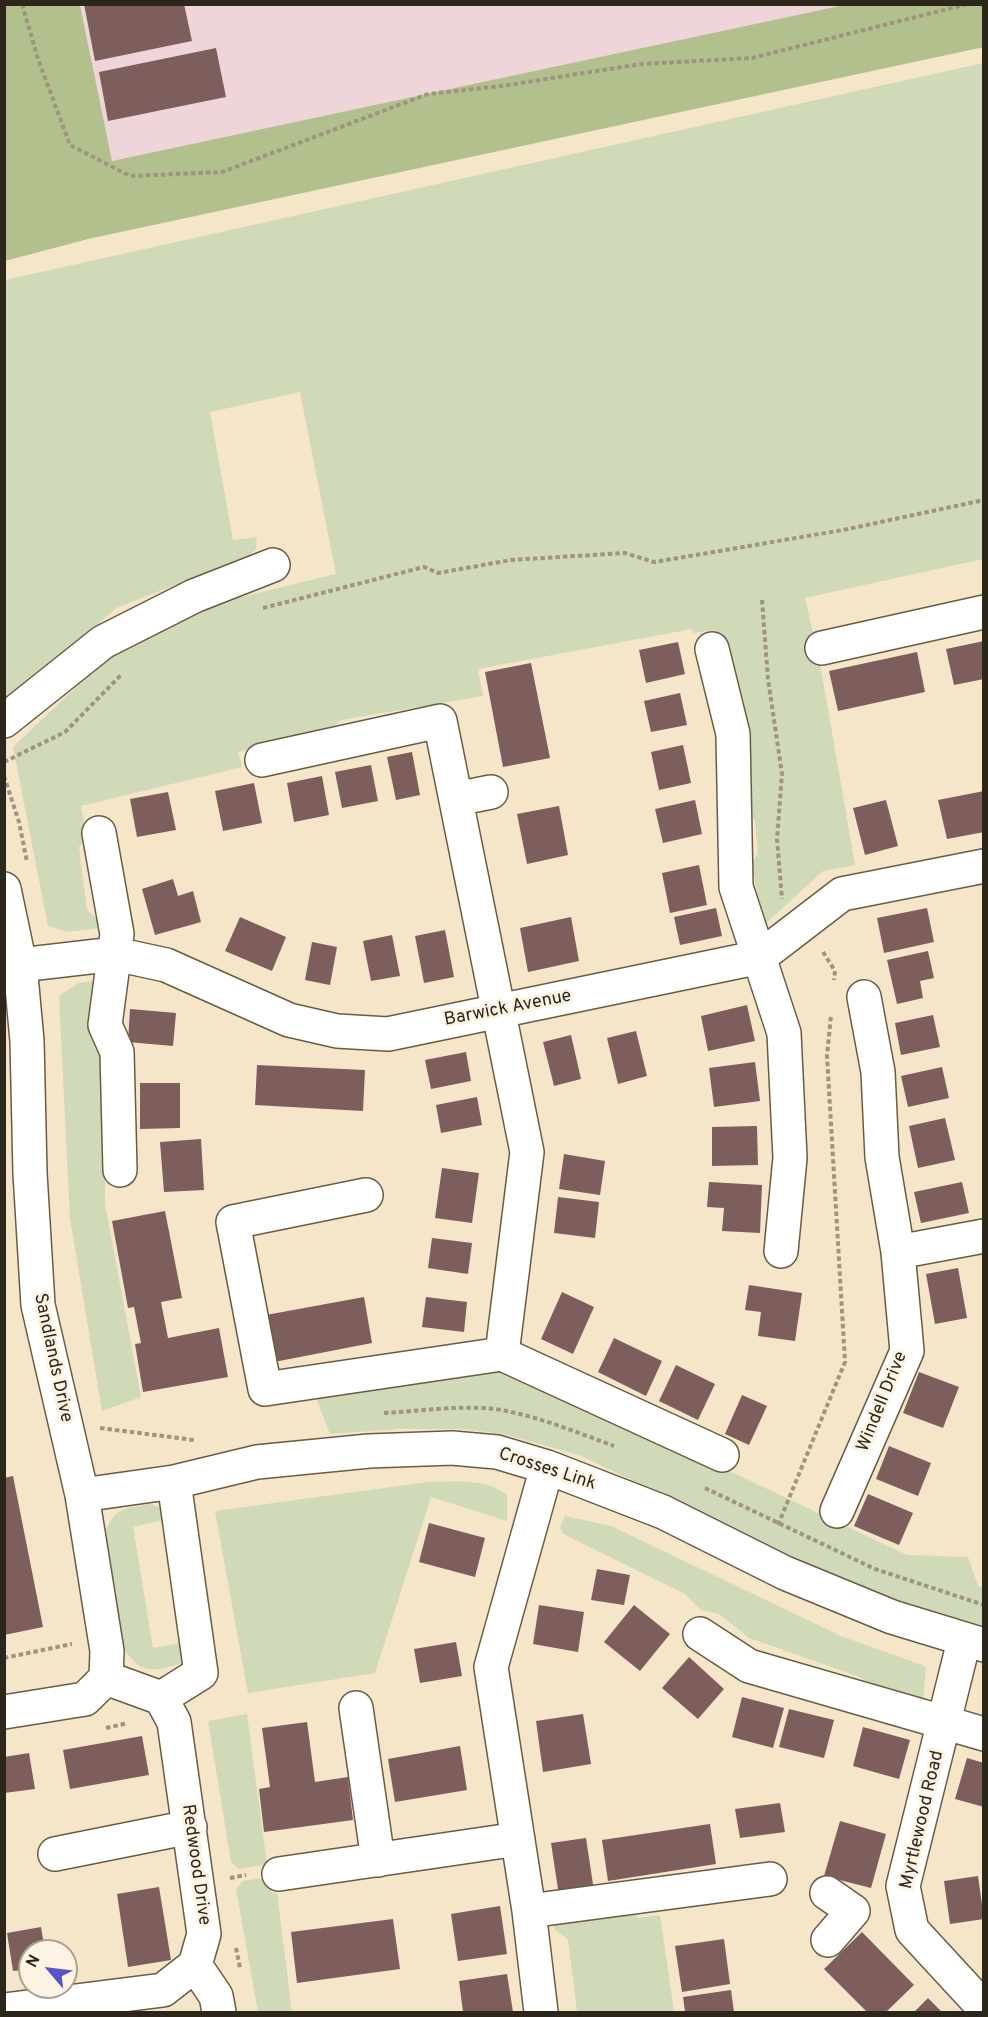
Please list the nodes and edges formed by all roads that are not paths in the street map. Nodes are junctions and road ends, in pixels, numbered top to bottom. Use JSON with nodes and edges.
{"nodes":[{"id":1,"x":273,"y":565,"type":"dead end"},
{"id":2,"x":984,"y":612,"type":"edge"},
{"id":3,"x":822,"y":648,"type":"dead end"},
{"id":4,"x":712,"y":649,"type":"dead end"},
{"id":5,"x":4,"y":721,"type":"edge"},
{"id":6,"x":262,"y":760,"type":"dead end"},
{"id":7,"x":492,"y":792,"type":"dead end"},
{"id":8,"x":456,"y":799,"type":"junction"},
{"id":9,"x":99,"y":833,"type":"dead end"},
{"id":10,"x":984,"y":866,"type":"edge"},
{"id":11,"x":4,"y":889,"type":"edge"},
{"id":12,"x":116,"y":954,"type":"junction"},
{"id":13,"x":760,"y":957,"type":"junction"},
{"id":14,"x":20,"y":965,"type":"junction"},
{"id":15,"x":864,"y":997,"type":"dead end"},
{"id":16,"x":497,"y":1010,"type":"junction"},
{"id":17,"x":120,"y":1170,"type":"dead end"},
{"id":18,"x":17,"y":1174,"type":"edge"},
{"id":19,"x":366,"y":1195,"type":"dead end"},
{"id":20,"x":984,"y":1236,"type":"edge"},
{"id":21,"x":781,"y":1251,"type":"dead end"},
{"id":22,"x":898,"y":1252,"type":"junction"},
{"id":23,"x":502,"y":1354,"type":"junction"},
{"id":24,"x":722,"y":1455,"type":"dead end"},
{"id":25,"x":547,"y":1467,"type":"junction"},
{"id":26,"x":174,"y":1482,"type":"junction"},
{"id":27,"x":82,"y":1495,"type":"junction"},
{"id":28,"x":837,"y":1511,"type":"dead end"},
{"id":29,"x":700,"y":1634,"type":"dead end"},
{"id":30,"x":974,"y":1643,"type":"edge"},
{"id":31,"x":106,"y":1678,"type":"junction"},
{"id":32,"x":161,"y":1698,"type":"junction"},
{"id":33,"x":356,"y":1708,"type":"dead end"},
{"id":34,"x":4,"y":1712,"type":"edge"},
{"id":35,"x":945,"y":1725,"type":"junction"},
{"id":36,"x":984,"y":1734,"type":"edge"},
{"id":37,"x":190,"y":1827,"type":"junction"},
{"id":38,"x":518,"y":1839,"type":"junction"},
{"id":39,"x":55,"y":1854,"type":"dead end"},
{"id":40,"x":378,"y":1860,"type":"junction"},
{"id":41,"x":279,"y":1875,"type":"dead end"},
{"id":42,"x":770,"y":1879,"type":"dead end"},
{"id":43,"x":905,"y":1906,"type":"junction"},
{"id":44,"x":529,"y":1911,"type":"junction"},
{"id":45,"x":828,"y":1940,"type":"dead end"},
{"id":46,"x":195,"y":1965,"type":"junction"},
{"id":47,"x":984,"y":2008,"type":"edge"},
{"id":48,"x":4,"y":2010,"type":"edge"},
{"id":49,"x":219,"y":2013,"type":"edge"},
{"id":50,"x":542,"y":2013,"type":"edge"}],
"edges":[{"from":1,"to":5,"type":"street"},
{"from":2,"to":3,"type":"street"},
{"from":4,"to":13,"type":"street"},
{"from":6,"to":8,"type":"street"},
{"from":7,"to":8,"type":"street"},
{"from":8,"to":16,"type":"street"},
{"from":9,"to":12,"type":"street"},
{"from":10,"to":13,"type":"street","name":"Barwick Avenue"},
{"from":11,"to":14,"type":"street","name":"Sandlands Drive"},
{"from":12,"to":14,"type":"street","name":"Barwick Avenue"},
{"from":12,"to":16,"type":"street","name":"Barwick Avenue"},
{"from":12,"to":17,"type":"street"},
{"from":13,"to":16,"type":"street","name":"Barwick Avenue"},
{"from":13,"to":21,"type":"street"},
{"from":14,"to":18,"type":"street","name":"Sandlands Drive"},
{"from":15,"to":22,"type":"street","name":"Windell Drive"},
{"from":16,"to":23,"type":"street"},
{"from":18,"to":27,"type":"street","name":"Sandlands Drive"},
{"from":19,"to":23,"type":"street"},
{"from":20,"to":22,"type":"street"},
{"from":22,"to":28,"type":"street","name":"Windell Drive"},
{"from":23,"to":24,"type":"street"},
{"from":25,"to":26,"type":"street","name":"Crosses Link"},
{"from":25,"to":30,"type":"street","name":"Crosses Link"},
{"from":25,"to":38,"type":"street"},
{"from":26,"to":27,"type":"street","name":"Crosses Link"},
{"from":26,"to":32,"type":"street"},
{"from":27,"to":31,"type":"street","name":"Sandlands Drive"},
{"from":29,"to":35,"type":"street"},
{"from":30,"to":35,"type":"street","name":"Myrtlewood Road"},
{"from":31,"to":32,"type":"street"},
{"from":31,"to":34,"type":"street"},
{"from":32,"to":37,"type":"street","name":"Redwood Drive"},
{"from":33,"to":40,"type":"street"},
{"from":35,"to":36,"type":"street"},
{"from":35,"to":43,"type":"street","name":"Myrtlewood Road"},
{"from":37,"to":39,"type":"street"},
{"from":37,"to":46,"type":"street","name":"Redwood Drive"},
{"from":38,"to":40,"type":"street"},
{"from":38,"to":44,"type":"street"},
{"from":40,"to":41,"type":"street"},
{"from":42,"to":44,"type":"street"},
{"from":43,"to":45,"type":"street"},
{"from":43,"to":47,"type":"street","name":"Myrtlewood Road"},
{"from":44,"to":50,"type":"street"},
{"from":46,"to":48,"type":"street"},
{"from":46,"to":49,"type":"street"}]}
